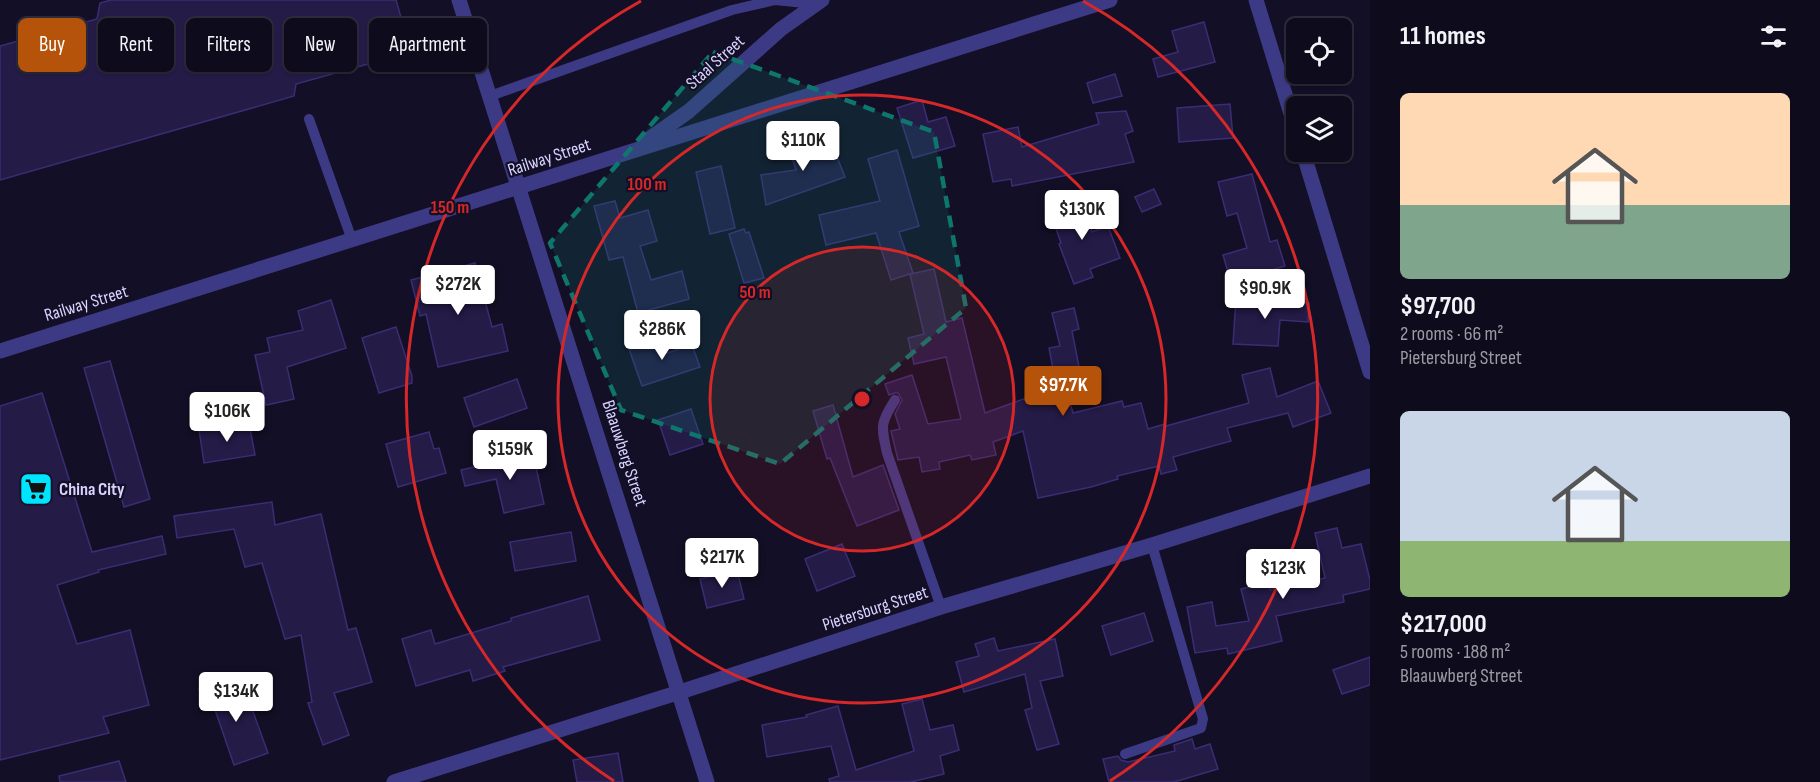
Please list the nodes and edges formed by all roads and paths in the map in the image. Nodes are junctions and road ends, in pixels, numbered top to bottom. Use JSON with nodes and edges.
{"nodes":[{"id":1,"x":459,"y":0,"type":"edge"},
{"id":2,"x":1110,"y":0,"type":"edge"},
{"id":3,"x":1256,"y":0,"type":"edge"},
{"id":4,"x":818,"y":2,"type":"edge"},
{"id":5,"x":490,"y":96,"type":"junction"},
{"id":6,"x":1286,"y":98,"type":"edge"},
{"id":7,"x":309,"y":119,"type":"dead end"},
{"id":8,"x":632,"y":150,"type":"junction"},
{"id":9,"x":1306,"y":162,"type":"edge"},
{"id":10,"x":520,"y":187,"type":"junction"},
{"id":11,"x":352,"y":240,"type":"junction"},
{"id":12,"x":0,"y":351,"type":"edge"},
{"id":13,"x":1370,"y":372,"type":"edge"},
{"id":14,"x":895,"y":400,"type":"dead end"},
{"id":15,"x":1370,"y":476,"type":"edge"},
{"id":16,"x":1152,"y":544,"type":"junction"},
{"id":17,"x":941,"y":608,"type":"junction"},
{"id":18,"x":680,"y":692,"type":"junction"},
{"id":19,"x":1125,"y":754,"type":"dead end"},
{"id":20,"x":394,"y":782,"type":"edge"},
{"id":21,"x":707,"y":782,"type":"edge"}],
"edges":[{"from":1,"to":5,"type":"street","name":"Blaauwberg Street"},
{"from":2,"to":8,"type":"street","name":"Railway Street"},
{"from":3,"to":6,"type":"street"},
{"from":4,"to":5,"type":"lane"},
{"from":4,"to":8,"type":"street","name":"Staal Street"},
{"from":5,"to":10,"type":"street","name":"Blaauwberg Street"},
{"from":7,"to":11,"type":"lane"},
{"from":8,"to":10,"type":"street","name":"Railway Street"},
{"from":9,"to":13,"type":"street"},
{"from":10,"to":11,"type":"street","name":"Railway Street"},
{"from":10,"to":18,"type":"street","name":"Blaauwberg Street"},
{"from":11,"to":12,"type":"street","name":"Railway Street"},
{"from":14,"to":17,"type":"lane"},
{"from":15,"to":16,"type":"street","name":"Pietersburg Street"},
{"from":16,"to":17,"type":"street","name":"Pietersburg Street"},
{"from":16,"to":19,"type":"lane"},
{"from":17,"to":18,"type":"street","name":"Pietersburg Street"},
{"from":18,"to":20,"type":"street","name":"Pietersburg Street"},
{"from":18,"to":21,"type":"street","name":"Blaauwberg Street"}]}
